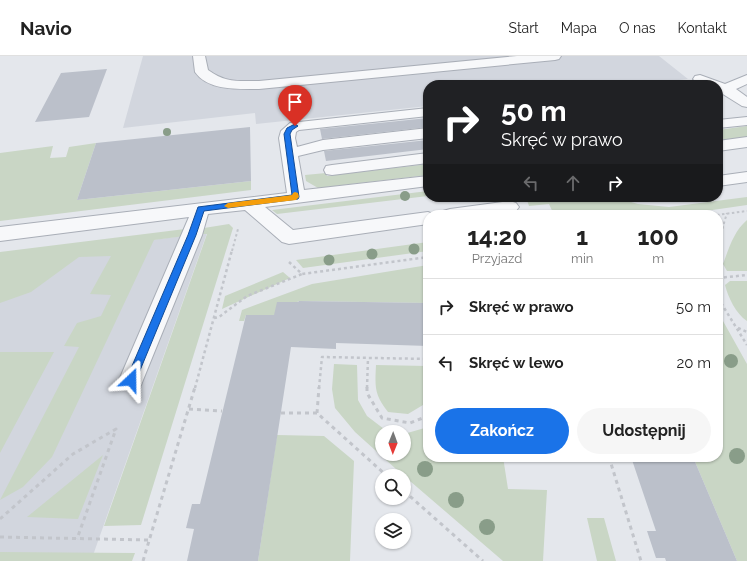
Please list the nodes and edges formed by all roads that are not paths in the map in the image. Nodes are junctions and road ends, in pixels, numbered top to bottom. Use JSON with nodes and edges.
{"nodes":[{"id":1,"x":198,"y":56,"type":"edge"},
{"id":2,"x":555,"y":56,"type":"edge"},
{"id":3,"x":747,"y":79,"type":"edge"},
{"id":4,"x":723,"y":86,"type":"edge"},
{"id":5,"x":723,"y":89,"type":"edge"},
{"id":6,"x":747,"y":103,"type":"edge"},
{"id":7,"x":423,"y":113,"type":"edge"},
{"id":8,"x":747,"y":121,"type":"edge"},
{"id":9,"x":723,"y":123,"type":"edge"},
{"id":10,"x":423,"y":134,"type":"edge"},
{"id":11,"x":747,"y":142,"type":"edge"},
{"id":12,"x":723,"y":145,"type":"edge"},
{"id":13,"x":290,"y":153,"type":"junction"},
{"id":14,"x":423,"y":159,"type":"edge"},
{"id":15,"x":332,"y":170,"type":"dead end"},
{"id":16,"x":747,"y":177,"type":"edge"},
{"id":17,"x":723,"y":180,"type":"edge"},
{"id":18,"x":423,"y":182,"type":"edge"},
{"id":19,"x":296,"y":197,"type":"junction"},
{"id":20,"x":248,"y":203,"type":"junction"},
{"id":21,"x":510,"y":206,"type":"edge"},
{"id":22,"x":201,"y":209,"type":"junction"},
{"id":23,"x":483,"y":210,"type":"edge"},
{"id":24,"x":423,"y":219,"type":"edge"},
{"id":25,"x":0,"y":234,"type":"edge"},
{"id":26,"x":131,"y":380,"type":"dead end"}],
"edges":[{"from":1,"to":2,"type":"street"},
{"from":3,"to":4,"type":"street"},
{"from":5,"to":6,"type":"street"},
{"from":7,"to":13,"type":"street"},
{"from":8,"to":9,"type":"street"},
{"from":10,"to":13,"type":"street"},
{"from":11,"to":12,"type":"street"},
{"from":13,"to":19,"type":"street"},
{"from":14,"to":15,"type":"street"},
{"from":16,"to":17,"type":"street"},
{"from":18,"to":19,"type":"street"},
{"from":19,"to":20,"type":"street"},
{"from":20,"to":22,"type":"street"},
{"from":20,"to":24,"type":"street"},
{"from":21,"to":23,"type":"street"},
{"from":22,"to":25,"type":"street"},
{"from":22,"to":26,"type":"street"}]}
